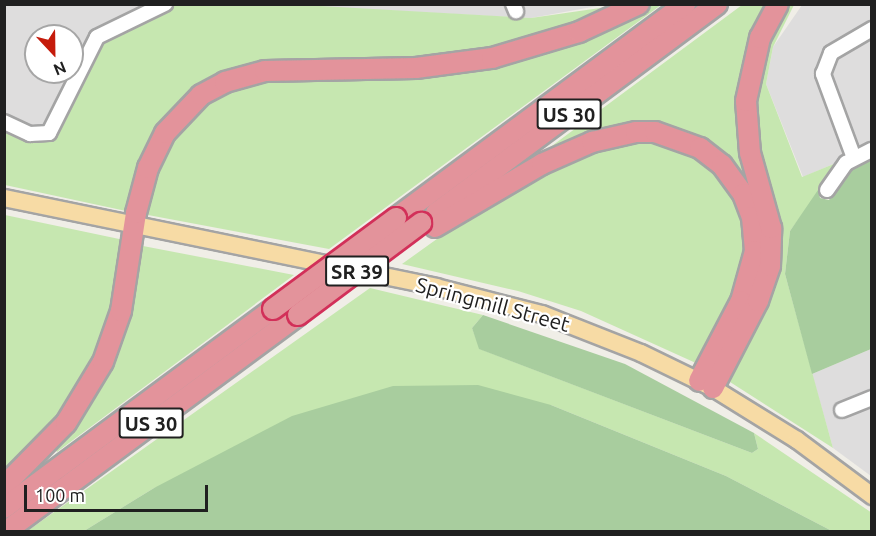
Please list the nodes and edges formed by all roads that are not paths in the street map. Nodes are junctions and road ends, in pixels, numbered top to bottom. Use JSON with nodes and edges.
{"nodes":[{"id":1,"x":165,"y":4,"type":"edge"},
{"id":2,"x":639,"y":4,"type":"edge"},
{"id":3,"x":685,"y":4,"type":"edge"},
{"id":4,"x":717,"y":4,"type":"edge"},
{"id":5,"x":777,"y":4,"type":"edge"},
{"id":6,"x":872,"y":29,"type":"edge"},
{"id":7,"x":4,"y":122,"type":"edge"},
{"id":8,"x":872,"y":150,"type":"edge"},
{"id":9,"x":854,"y":158,"type":"junction"},
{"id":10,"x":827,"y":190,"type":"dead end"},
{"id":11,"x":4,"y":198,"type":"edge"},
{"id":12,"x":428,"y":225,"type":"junction"},
{"id":13,"x":135,"y":226,"type":"junction"},
{"id":14,"x":706,"y":384,"type":"junction"},
{"id":15,"x":872,"y":398,"type":"edge"},
{"id":16,"x":842,"y":410,"type":"dead end"},
{"id":17,"x":4,"y":486,"type":"edge"},
{"id":18,"x":872,"y":496,"type":"edge"},
{"id":19,"x":4,"y":508,"type":"edge"},
{"id":20,"x":5,"y":531,"type":"edge"}],
"edges":[{"from":1,"to":7,"type":"street"},
{"from":2,"to":13,"type":"highway"},
{"from":3,"to":19,"type":"highway","number":"US 30","bridge":true},
{"from":4,"to":12,"type":"highway","number":"US 30"},
{"from":5,"to":14,"type":"highway"},
{"from":6,"to":9,"type":"street"},
{"from":8,"to":9,"type":"street"},
{"from":9,"to":10,"type":"street"},
{"from":11,"to":13,"type":"main road","name":"Springmill Street","number":"SR 39"},
{"from":12,"to":14,"type":"highway"},
{"from":12,"to":20,"type":"highway","number":"US 30","bridge":true},
{"from":13,"to":14,"type":"main road","name":"Springmill Street","number":"SR 39"},
{"from":13,"to":17,"type":"highway"},
{"from":14,"to":18,"type":"main road","name":"Springmill Street","number":"SR 39"},
{"from":15,"to":16,"type":"street"}]}
